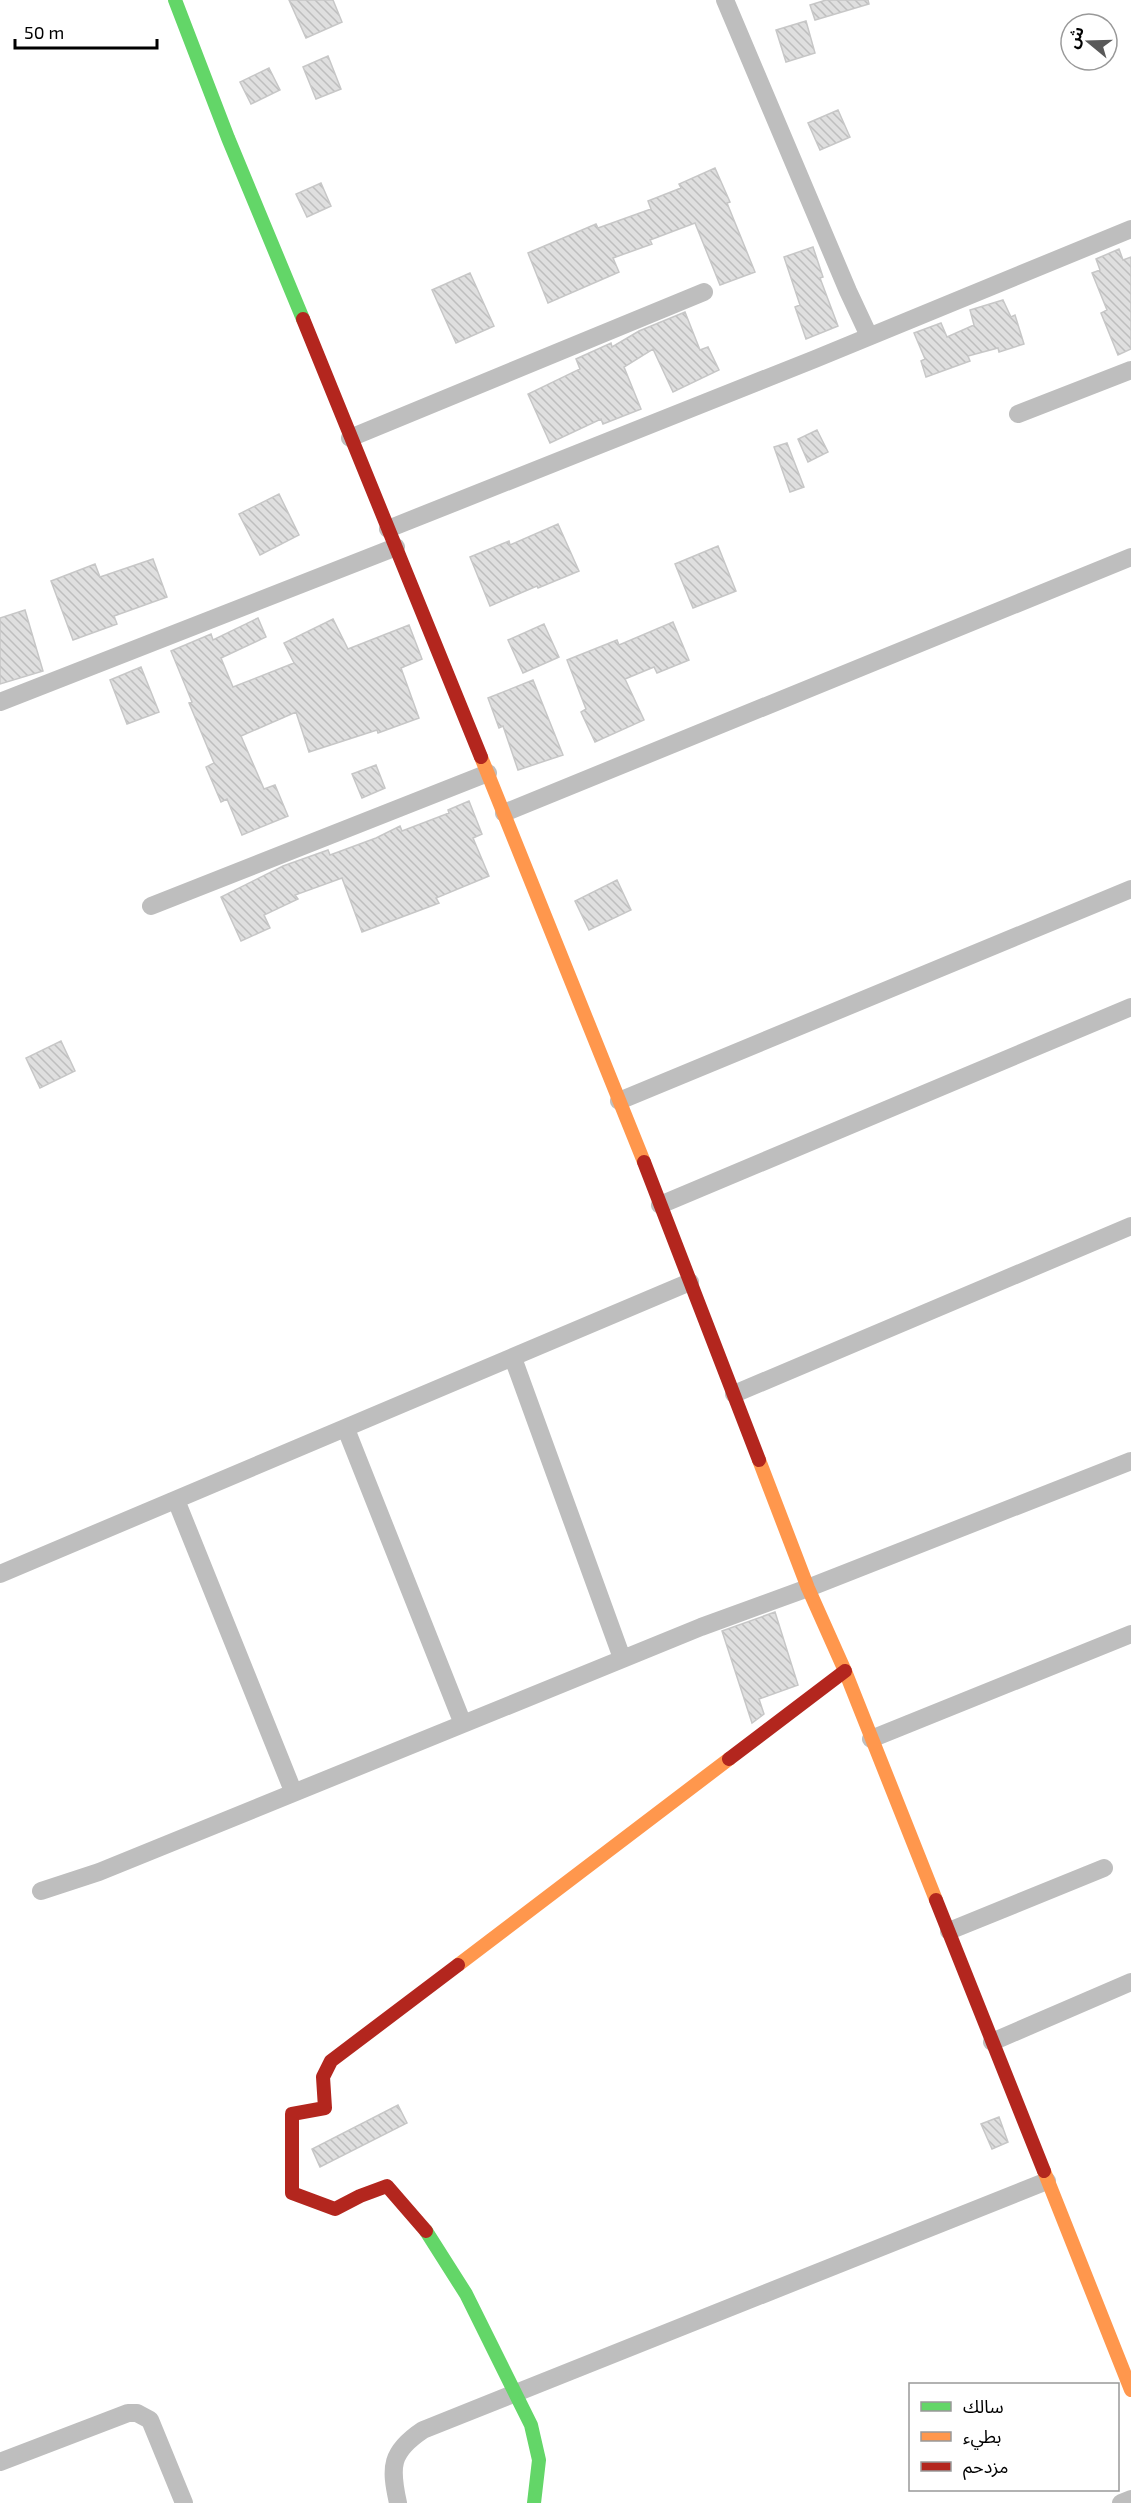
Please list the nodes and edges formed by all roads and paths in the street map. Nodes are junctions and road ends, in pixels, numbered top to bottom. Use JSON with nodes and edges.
{"nodes":[{"id":1,"x":175,"y":0,"type":"edge"},
{"id":2,"x":725,"y":0,"type":"edge"},
{"id":3,"x":1131,"y":229,"type":"edge"},
{"id":4,"x":704,"y":292,"type":"dead end"},
{"id":5,"x":869,"y":336,"type":"junction"},
{"id":6,"x":1131,"y":370,"type":"edge"},
{"id":7,"x":1018,"y":414,"type":"dead end"},
{"id":8,"x":350,"y":438,"type":"junction"},
{"id":9,"x":388,"y":529,"type":"junction"},
{"id":10,"x":396,"y":547,"type":"junction"},
{"id":11,"x":1131,"y":557,"type":"edge"},
{"id":12,"x":0,"y":702,"type":"edge"},
{"id":13,"x":488,"y":773,"type":"junction"},
{"id":14,"x":504,"y":813,"type":"junction"},
{"id":15,"x":1131,"y":889,"type":"edge"},
{"id":16,"x":151,"y":906,"type":"dead end"},
{"id":17,"x":1131,"y":1007,"type":"edge"},
{"id":18,"x":619,"y":1101,"type":"junction"},
{"id":19,"x":660,"y":1205,"type":"junction"},
{"id":20,"x":1131,"y":1226,"type":"edge"},
{"id":21,"x":690,"y":1282,"type":"junction"},
{"id":22,"x":513,"y":1358,"type":"junction"},
{"id":23,"x":734,"y":1394,"type":"junction"},
{"id":24,"x":346,"y":1429,"type":"junction"},
{"id":25,"x":1131,"y":1461,"type":"edge"},
{"id":26,"x":176,"y":1500,"type":"junction"},
{"id":27,"x":0,"y":1574,"type":"edge"},
{"id":28,"x":808,"y":1588,"type":"junction"},
{"id":29,"x":1131,"y":1634,"type":"edge"},
{"id":30,"x":622,"y":1658,"type":"junction"},
{"id":31,"x":845,"y":1671,"type":"junction"},
{"id":32,"x":464,"y":1724,"type":"junction"},
{"id":33,"x":871,"y":1739,"type":"junction"},
{"id":34,"x":293,"y":1791,"type":"junction"},
{"id":35,"x":1104,"y":1868,"type":"dead end"},
{"id":36,"x":41,"y":1891,"type":"dead end"},
{"id":37,"x":949,"y":1930,"type":"junction"},
{"id":38,"x":1131,"y":1982,"type":"edge"},
{"id":39,"x":992,"y":2042,"type":"junction"},
{"id":40,"x":1047,"y":2181,"type":"junction"},
{"id":41,"x":1131,"y":2390,"type":"edge"},
{"id":42,"x":517,"y":2393,"type":"junction"},
{"id":43,"x":0,"y":2462,"type":"edge"},
{"id":44,"x":1131,"y":2499,"type":"edge"},
{"id":45,"x":184,"y":2503,"type":"edge"},
{"id":46,"x":398,"y":2503,"type":"edge"},
{"id":47,"x":534,"y":2503,"type":"edge"},
{"id":48,"x":1121,"y":2503,"type":"edge"}],
"edges":[{"from":1,"to":8,"type":"street"},
{"from":2,"to":5,"type":"street"},
{"from":3,"to":5,"type":"street"},
{"from":4,"to":8,"type":"street"},
{"from":5,"to":9,"type":"street"},
{"from":6,"to":7,"type":"street"},
{"from":8,"to":9,"type":"street"},
{"from":9,"to":10,"type":"street"},
{"from":10,"to":12,"type":"street"},
{"from":10,"to":13,"type":"street"},
{"from":11,"to":14,"type":"street"},
{"from":13,"to":14,"type":"street"},
{"from":13,"to":16,"type":"street"},
{"from":14,"to":18,"type":"street"},
{"from":15,"to":18,"type":"street"},
{"from":17,"to":19,"type":"street"},
{"from":18,"to":19,"type":"street"},
{"from":19,"to":21,"type":"street"},
{"from":20,"to":23,"type":"street"},
{"from":21,"to":22,"type":"street"},
{"from":21,"to":23,"type":"street"},
{"from":22,"to":24,"type":"street"},
{"from":22,"to":30,"type":"street"},
{"from":23,"to":28,"type":"street"},
{"from":24,"to":26,"type":"street"},
{"from":24,"to":32,"type":"street"},
{"from":25,"to":28,"type":"street"},
{"from":26,"to":27,"type":"street"},
{"from":26,"to":34,"type":"street"},
{"from":28,"to":30,"type":"street"},
{"from":28,"to":31,"type":"street"},
{"from":29,"to":33,"type":"street"},
{"from":30,"to":32,"type":"street"},
{"from":31,"to":33,"type":"street"},
{"from":31,"to":42,"type":"street"},
{"from":32,"to":34,"type":"street"},
{"from":33,"to":37,"type":"street"},
{"from":34,"to":36,"type":"street"},
{"from":35,"to":37,"type":"street"},
{"from":37,"to":39,"type":"street"},
{"from":38,"to":39,"type":"street"},
{"from":39,"to":40,"type":"street"},
{"from":40,"to":41,"type":"street"},
{"from":40,"to":42,"type":"street"},
{"from":42,"to":46,"type":"street"},
{"from":42,"to":47,"type":"street"},
{"from":43,"to":45,"type":"street"},
{"from":44,"to":48,"type":"street"}]}
